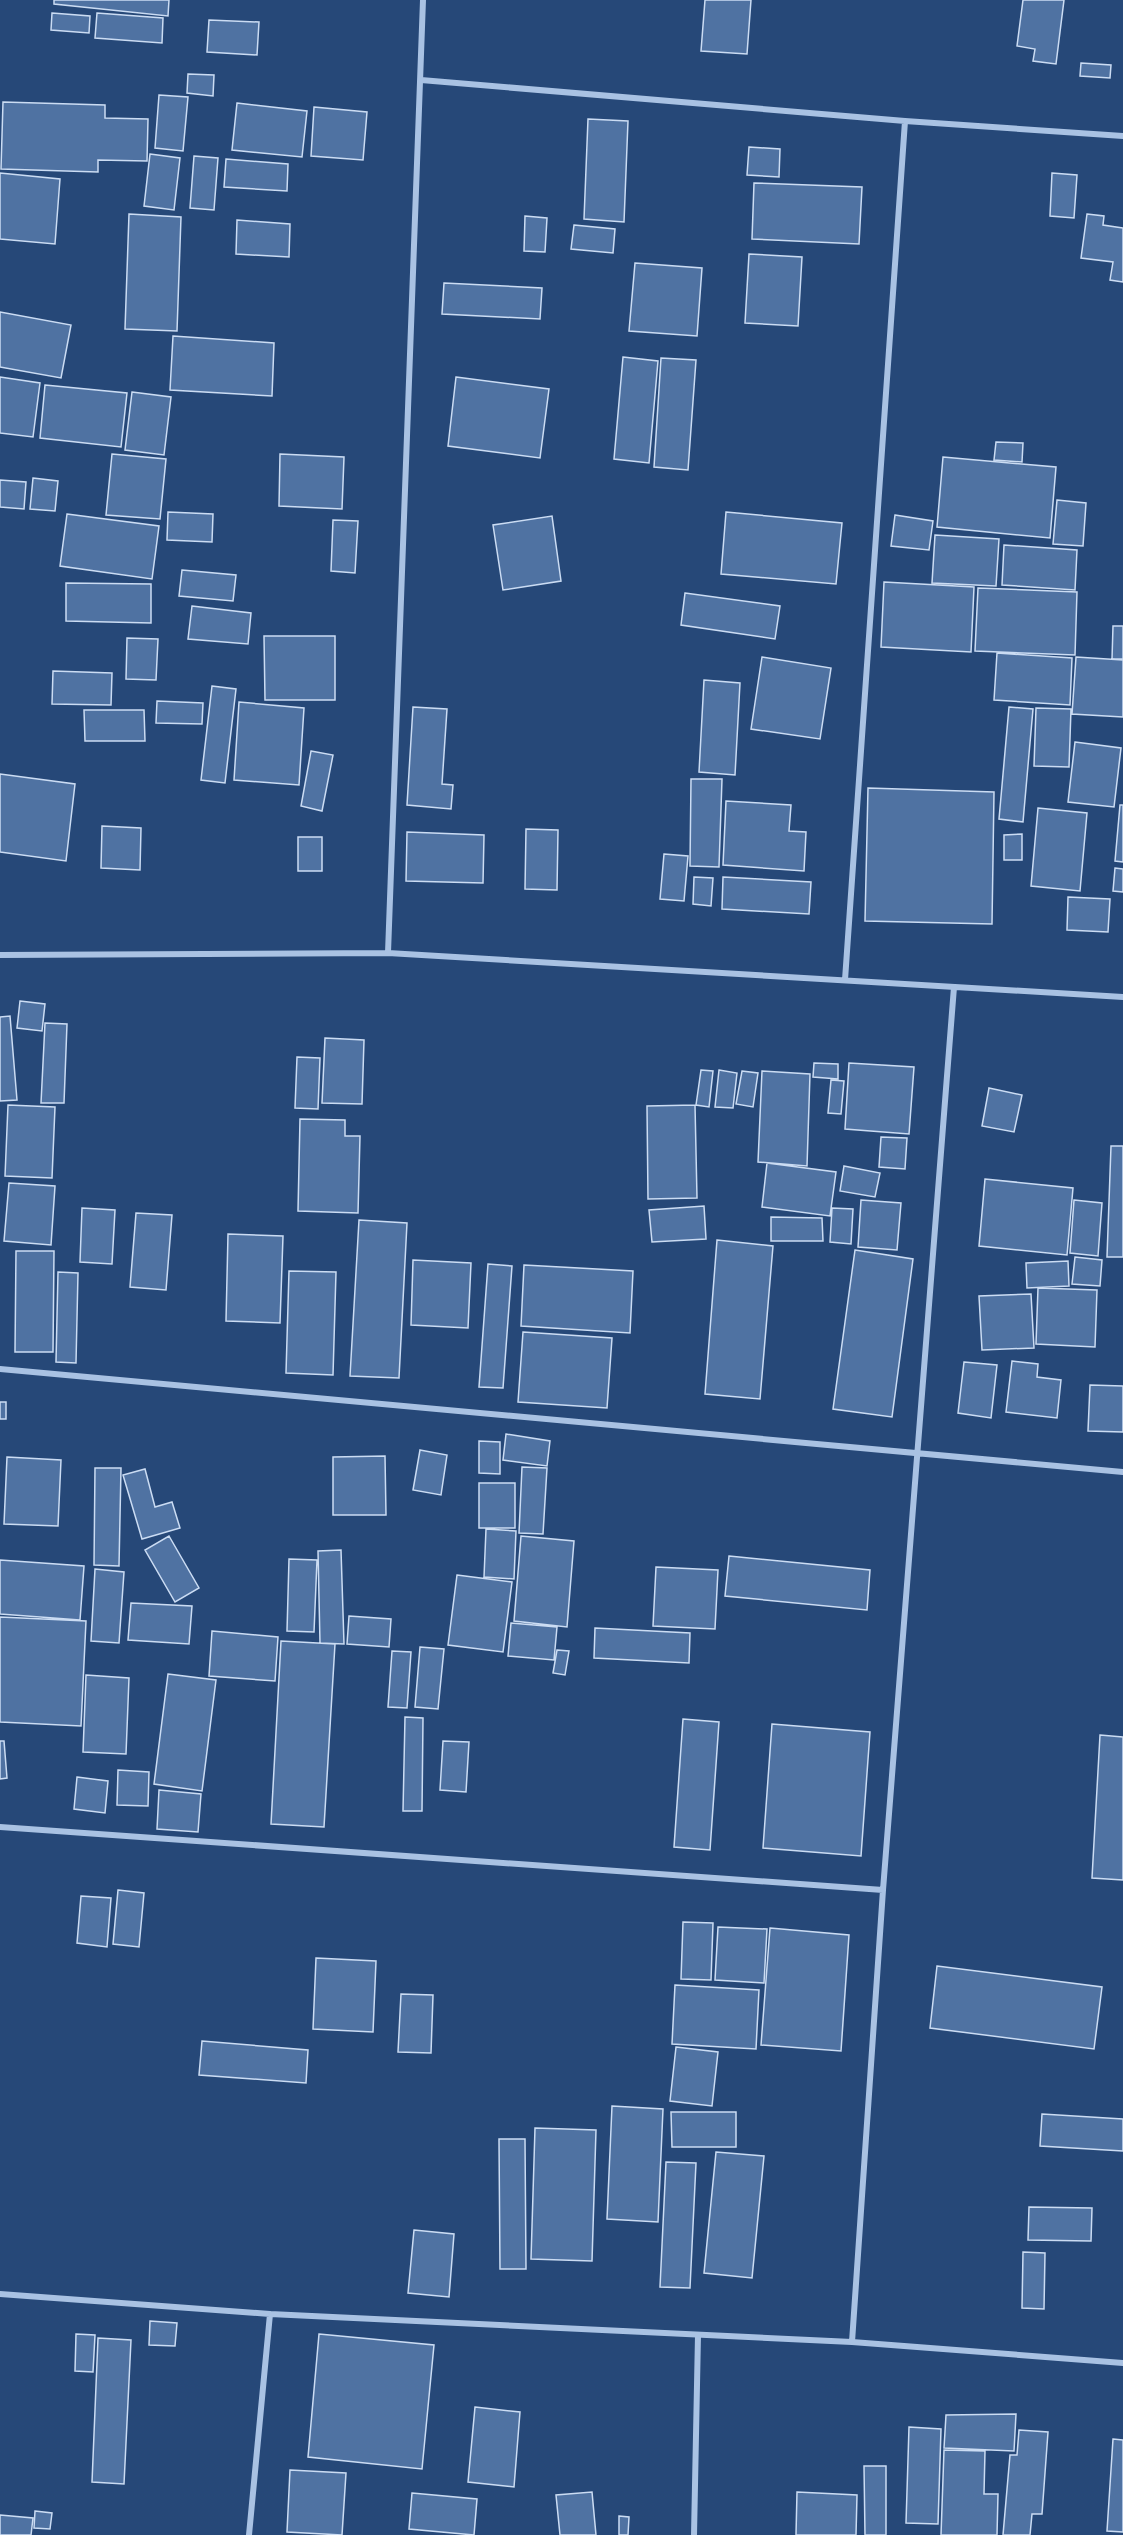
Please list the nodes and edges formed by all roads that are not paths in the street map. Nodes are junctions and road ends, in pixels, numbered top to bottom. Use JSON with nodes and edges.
{"nodes":[{"id":1,"x":423,"y":0,"type":"edge"},
{"id":2,"x":421,"y":80,"type":"junction"},
{"id":3,"x":904,"y":122,"type":"junction"},
{"id":4,"x":1123,"y":136,"type":"edge"},
{"id":5,"x":388,"y":954,"type":"junction"},
{"id":6,"x":0,"y":955,"type":"edge"},
{"id":7,"x":845,"y":980,"type":"junction"},
{"id":8,"x":954,"y":987,"type":"junction"},
{"id":9,"x":1123,"y":998,"type":"edge"},
{"id":10,"x":0,"y":1369,"type":"edge"},
{"id":11,"x":919,"y":1452,"type":"junction"},
{"id":12,"x":1123,"y":1472,"type":"edge"},
{"id":13,"x":0,"y":1827,"type":"edge"},
{"id":14,"x":883,"y":1890,"type":"junction"},
{"id":15,"x":0,"y":2294,"type":"edge"},
{"id":16,"x":270,"y":2314,"type":"junction"},
{"id":17,"x":698,"y":2335,"type":"junction"},
{"id":18,"x":852,"y":2342,"type":"junction"},
{"id":19,"x":1123,"y":2363,"type":"edge"},
{"id":20,"x":249,"y":2535,"type":"edge"},
{"id":21,"x":694,"y":2535,"type":"edge"}],
"edges":[{"from":1,"to":2,"type":"street"},
{"from":2,"to":3,"type":"street"},
{"from":2,"to":5,"type":"street"},
{"from":3,"to":4,"type":"street"},
{"from":3,"to":7,"type":"street"},
{"from":5,"to":6,"type":"street"},
{"from":5,"to":7,"type":"street"},
{"from":7,"to":8,"type":"street"},
{"from":8,"to":9,"type":"street"},
{"from":8,"to":11,"type":"street"},
{"from":10,"to":11,"type":"street"},
{"from":11,"to":12,"type":"street"},
{"from":11,"to":14,"type":"street"},
{"from":13,"to":14,"type":"street"},
{"from":14,"to":18,"type":"street"},
{"from":15,"to":16,"type":"street"},
{"from":16,"to":17,"type":"street"},
{"from":16,"to":20,"type":"street"},
{"from":17,"to":18,"type":"street"},
{"from":17,"to":21,"type":"street"},
{"from":18,"to":19,"type":"street"}]}
